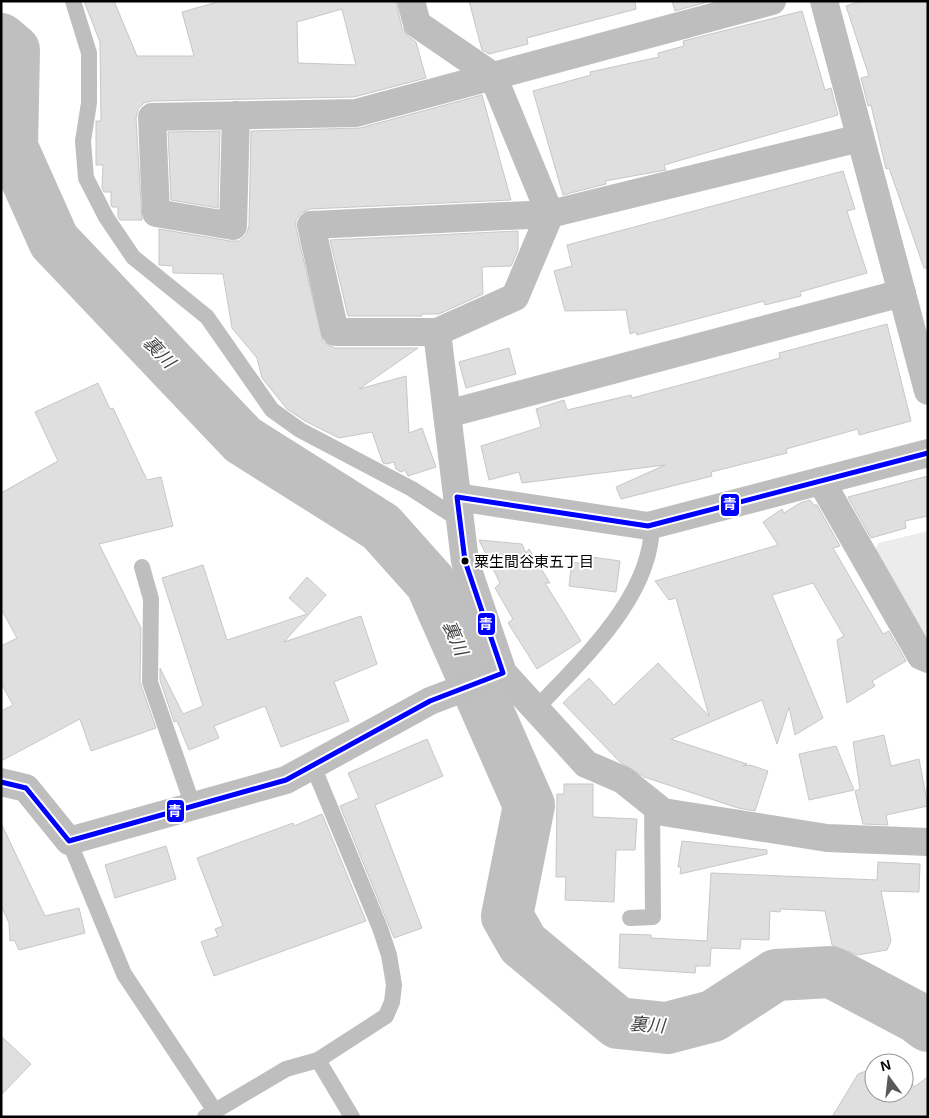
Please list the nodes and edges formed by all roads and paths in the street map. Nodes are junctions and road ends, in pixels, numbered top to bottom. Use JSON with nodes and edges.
{"nodes":[{"id":1,"x":73,"y":1,"type":"edge"},
{"id":2,"x":411,"y":1,"type":"edge"},
{"id":3,"x":772,"y":1,"type":"edge"},
{"id":4,"x":824,"y":1,"type":"edge"},
{"id":5,"x":493,"y":76,"type":"junction"},
{"id":6,"x":236,"y":115,"type":"junction"},
{"id":7,"x":860,"y":138,"type":"junction"},
{"id":8,"x":550,"y":214,"type":"junction"},
{"id":9,"x":902,"y":293,"type":"junction"},
{"id":10,"x":437,"y":332,"type":"junction"},
{"id":11,"x":928,"y":391,"type":"edge"},
{"id":12,"x":447,"y":414,"type":"junction"},
{"id":13,"x":928,"y":454,"type":"edge"},
{"id":14,"x":821,"y":481,"type":"junction"},
{"id":15,"x":458,"y":508,"type":"junction"},
{"id":16,"x":652,"y":524,"type":"junction"},
{"id":17,"x":142,"y":567,"type":"dead end"},
{"id":18,"x":928,"y":659,"type":"edge"},
{"id":19,"x":503,"y":673,"type":"junction"},
{"id":20,"x":536,"y":709,"type":"junction"},
{"id":21,"x":313,"y":766,"type":"junction"},
{"id":22,"x":1,"y":782,"type":"edge"},
{"id":23,"x":652,"y":803,"type":"junction"},
{"id":24,"x":193,"y":806,"type":"junction"},
{"id":25,"x":69,"y":841,"type":"junction"},
{"id":26,"x":928,"y":842,"type":"edge"},
{"id":27,"x":630,"y":918,"type":"dead end"},
{"id":28,"x":318,"y":1060,"type":"junction"},
{"id":29,"x":210,"y":1114,"type":"edge"},
{"id":30,"x":352,"y":1117,"type":"edge"}],
"edges":[{"from":1,"to":15,"type":"lane"},
{"from":2,"to":5,"type":"street"},
{"from":3,"to":5,"type":"street"},
{"from":4,"to":7,"type":"street"},
{"from":5,"to":6,"type":"street"},
{"from":5,"to":8,"type":"street"},
{"from":6,"to":6,"type":"street"},
{"from":7,"to":8,"type":"street"},
{"from":7,"to":9,"type":"street"},
{"from":8,"to":10,"type":"street"},
{"from":8,"to":10,"type":"street"},
{"from":9,"to":11,"type":"street"},
{"from":9,"to":12,"type":"street"},
{"from":10,"to":12,"type":"street"},
{"from":12,"to":15,"type":"street"},
{"from":13,"to":14,"type":"street"},
{"from":14,"to":16,"type":"street"},
{"from":14,"to":18,"type":"street"},
{"from":15,"to":16,"type":"street"},
{"from":15,"to":19,"type":"street"},
{"from":16,"to":20,"type":"lane"},
{"from":17,"to":24,"type":"lane"},
{"from":19,"to":20,"type":"street"},
{"from":19,"to":21,"type":"street"},
{"from":20,"to":23,"type":"street"},
{"from":21,"to":24,"type":"street"},
{"from":21,"to":28,"type":"lane"},
{"from":22,"to":25,"type":"street"},
{"from":23,"to":26,"type":"street"},
{"from":23,"to":27,"type":"lane"},
{"from":24,"to":25,"type":"street"},
{"from":25,"to":29,"type":"lane"},
{"from":28,"to":29,"type":"lane"},
{"from":28,"to":30,"type":"lane"}]}
